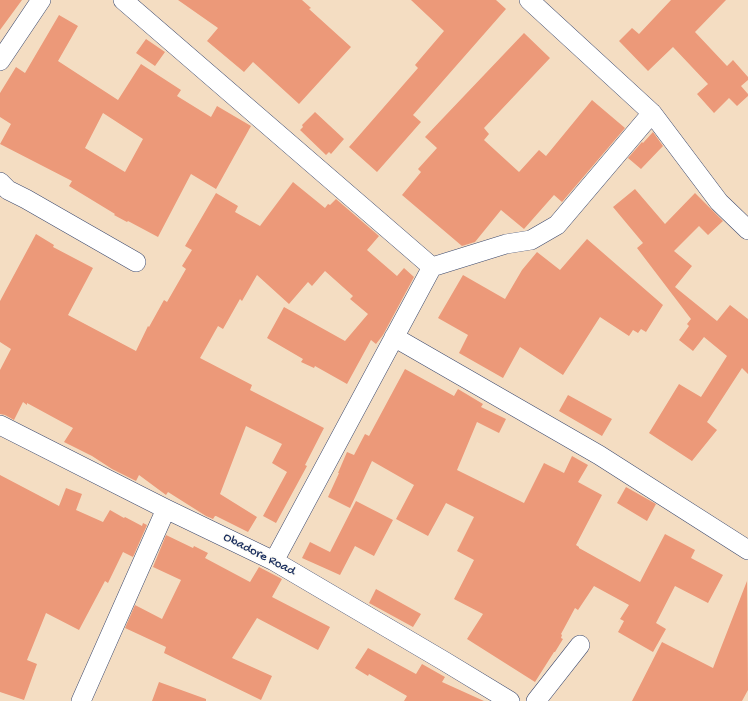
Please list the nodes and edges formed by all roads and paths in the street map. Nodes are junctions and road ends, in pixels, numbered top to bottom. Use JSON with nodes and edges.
{"nodes":[{"id":1,"x":41,"y":0,"type":"edge"},
{"id":2,"x":123,"y":0,"type":"edge"},
{"id":3,"x":529,"y":0,"type":"edge"},
{"id":4,"x":0,"y":62,"type":"edge"},
{"id":5,"x":652,"y":113,"type":"junction"},
{"id":6,"x":0,"y":182,"type":"edge"},
{"id":7,"x":748,"y":230,"type":"edge"},
{"id":8,"x":136,"y":262,"type":"dead end"},
{"id":9,"x":432,"y":268,"type":"junction"},
{"id":10,"x":394,"y":337,"type":"junction"},
{"id":11,"x":0,"y":425,"type":"edge"},
{"id":12,"x":166,"y":509,"type":"junction"},
{"id":13,"x":748,"y":550,"type":"edge"},
{"id":14,"x":274,"y":561,"type":"junction"},
{"id":15,"x":580,"y":645,"type":"dead end"},
{"id":16,"x":81,"y":701,"type":"edge"},
{"id":17,"x":510,"y":701,"type":"edge"},
{"id":18,"x":536,"y":701,"type":"edge"}],
"edges":[{"from":1,"to":4,"type":"street"},
{"from":2,"to":9,"type":"street"},
{"from":3,"to":5,"type":"street"},
{"from":5,"to":7,"type":"street"},
{"from":5,"to":9,"type":"street"},
{"from":6,"to":8,"type":"street"},
{"from":9,"to":10,"type":"street"},
{"from":10,"to":13,"type":"street"},
{"from":10,"to":14,"type":"street"},
{"from":11,"to":12,"type":"street","name":"Obadore Road"},
{"from":12,"to":14,"type":"street","name":"Obadore Road"},
{"from":12,"to":16,"type":"street"},
{"from":14,"to":17,"type":"street","name":"Obadore Road"},
{"from":15,"to":18,"type":"street"}]}
